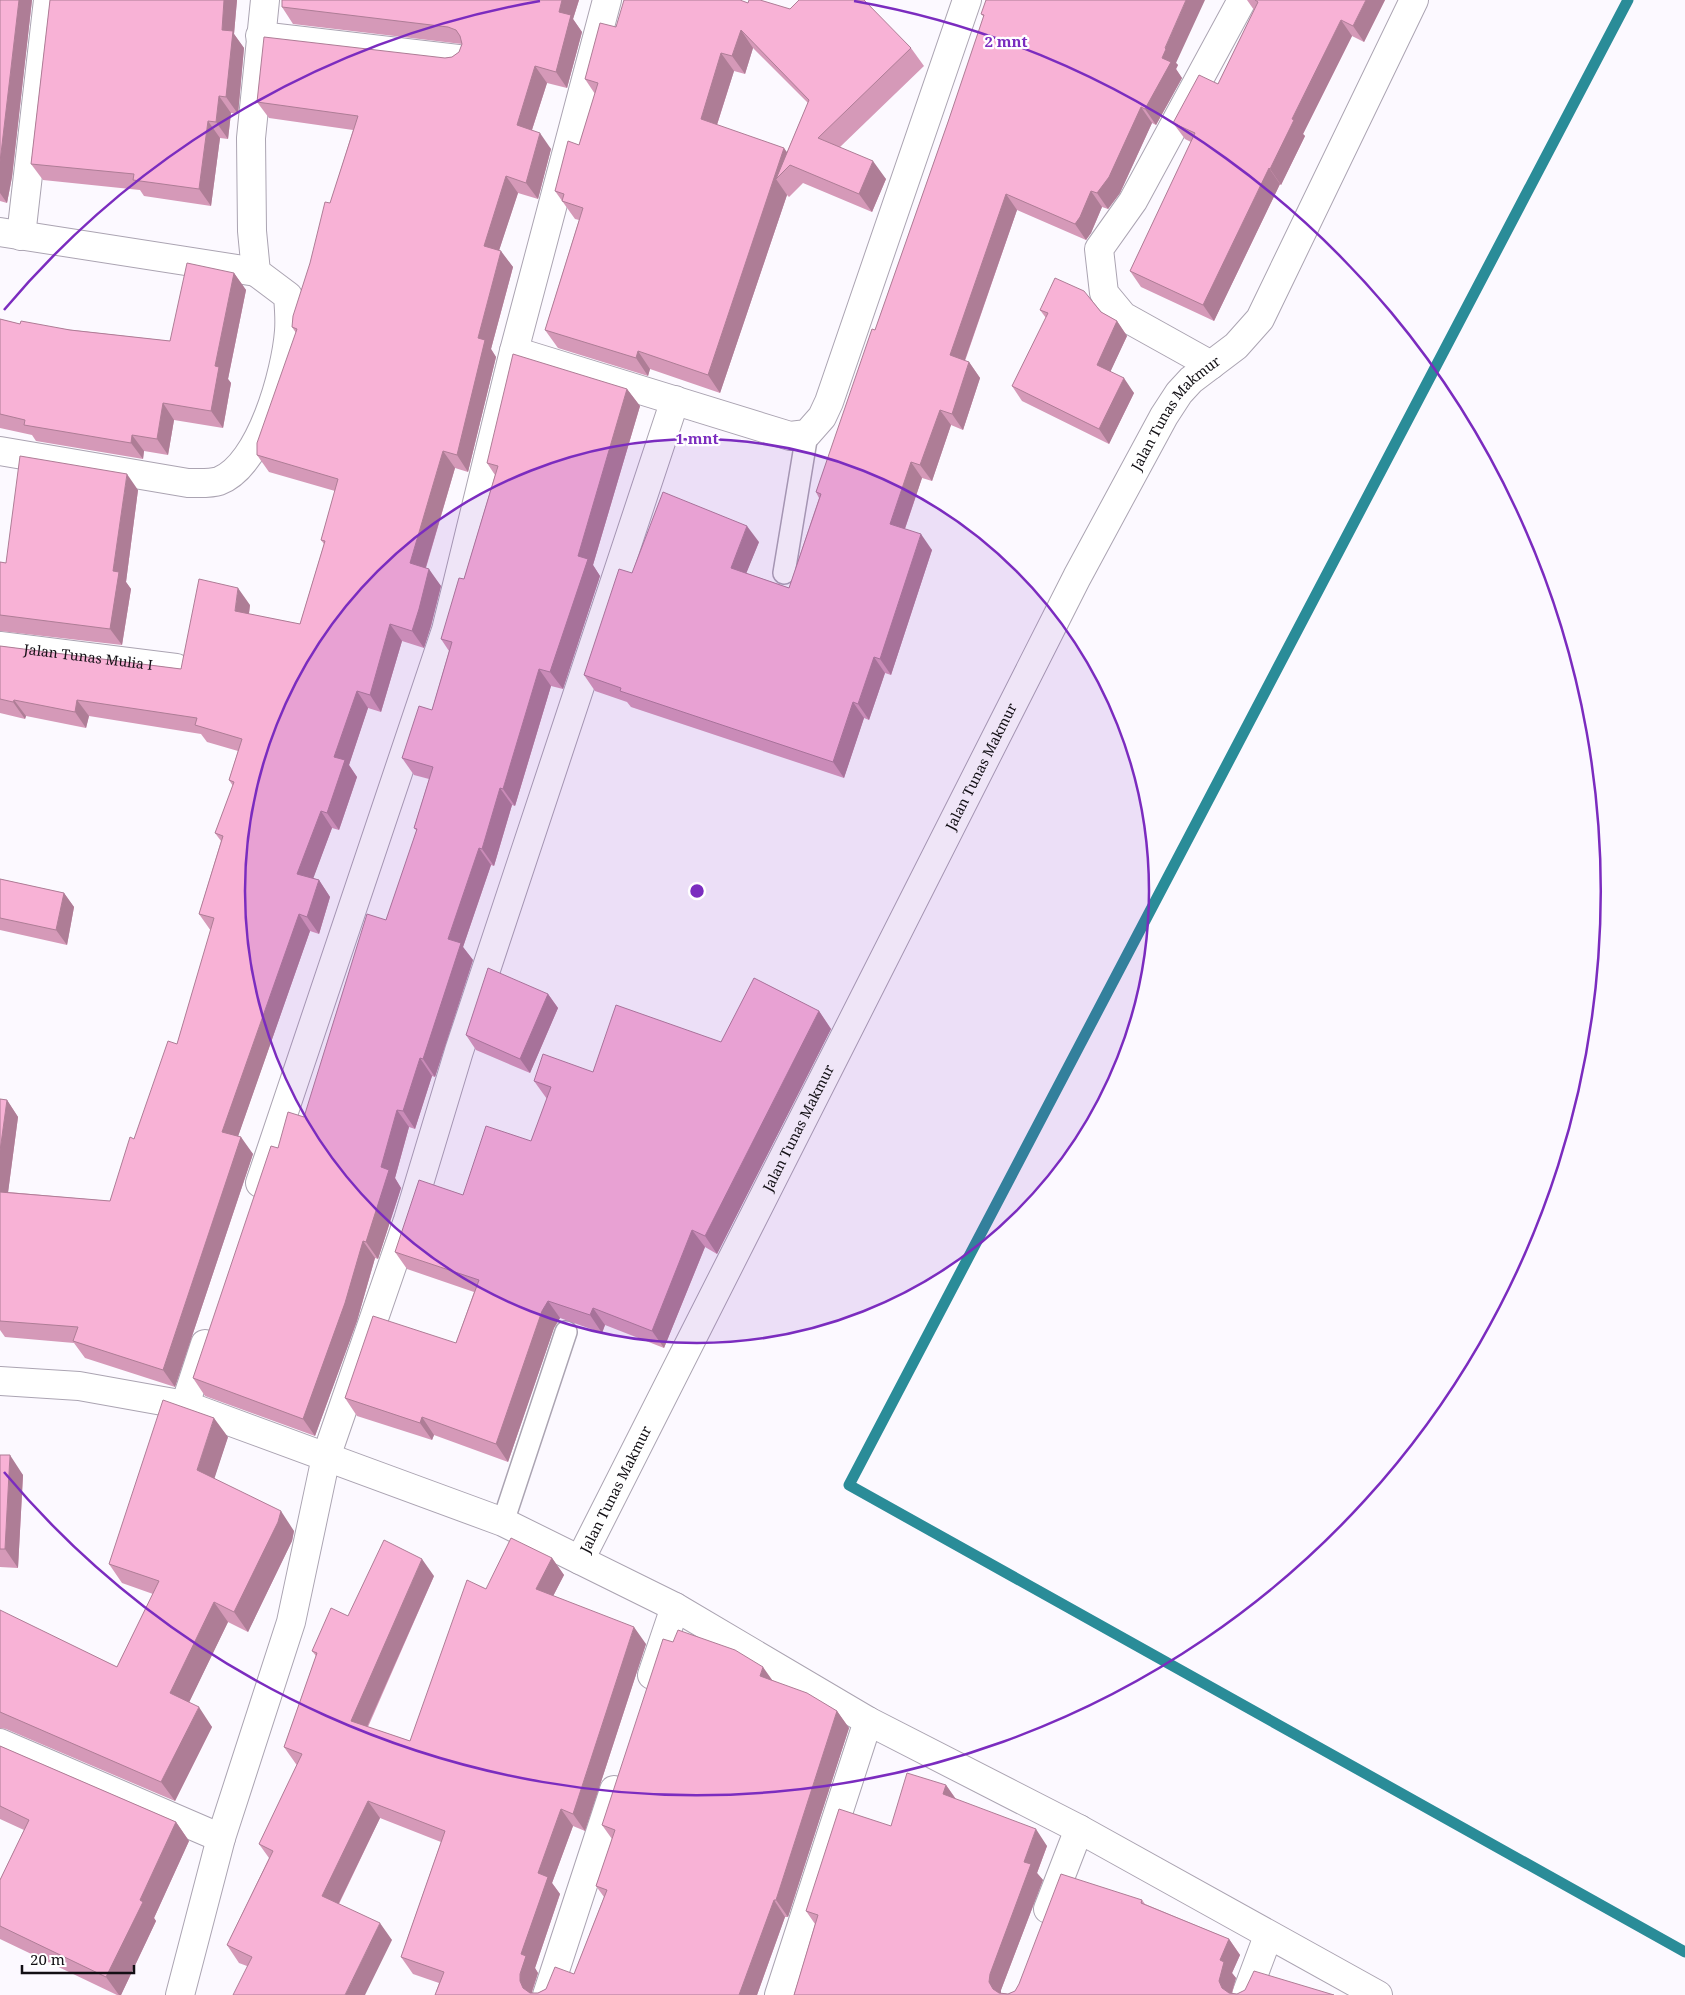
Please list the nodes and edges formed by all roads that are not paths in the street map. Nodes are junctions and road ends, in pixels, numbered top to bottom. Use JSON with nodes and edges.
{"nodes":[{"id":1,"x":48,"y":0,"type":"edge"},
{"id":2,"x":265,"y":0,"type":"edge"},
{"id":3,"x":607,"y":0,"type":"edge"},
{"id":4,"x":967,"y":0,"type":"edge"},
{"id":5,"x":1242,"y":0,"type":"edge"},
{"id":6,"x":1414,"y":0,"type":"edge"},
{"id":7,"x":260,"y":36,"type":"junction"},
{"id":8,"x":458,"y":59,"type":"edge"},
{"id":9,"x":10,"y":234,"type":"edge"},
{"id":10,"x":256,"y":272,"type":"junction"},
{"id":11,"x":514,"y":351,"type":"junction"},
{"id":12,"x":1211,"y":366,"type":"junction"},
{"id":13,"x":675,"y":400,"type":"junction"},
{"id":14,"x":808,"y":434,"type":"junction"},
{"id":15,"x":0,"y":451,"type":"edge"},
{"id":16,"x":784,"y":574,"type":"dead end"},
{"id":17,"x":0,"y":646,"type":"edge"},
{"id":18,"x":176,"y":668,"type":"edge"},
{"id":19,"x":252,"y":1207,"type":"edge"},
{"id":20,"x":213,"y":1320,"type":"edge"},
{"id":21,"x":566,"y":1332,"type":"dead end"},
{"id":22,"x":0,"y":1381,"type":"edge"},
{"id":23,"x":185,"y":1406,"type":"junction"},
{"id":24,"x":326,"y":1457,"type":"junction"},
{"id":25,"x":503,"y":1522,"type":"junction"},
{"id":26,"x":580,"y":1560,"type":"junction"},
{"id":27,"x":675,"y":1607,"type":"junction"},
{"id":28,"x":643,"y":1702,"type":"edge"},
{"id":29,"x":868,"y":1721,"type":"junction"},
{"id":30,"x":0,"y":1743,"type":"edge"},
{"id":31,"x":622,"y":1768,"type":"edge"},
{"id":32,"x":1079,"y":1829,"type":"junction"},
{"id":33,"x":221,"y":1838,"type":"junction"},
{"id":34,"x":1040,"y":1931,"type":"edge"},
{"id":35,"x":1268,"y":1936,"type":"junction"},
{"id":36,"x":180,"y":1995,"type":"edge"},
{"id":37,"x":546,"y":1995,"type":"edge"},
{"id":38,"x":778,"y":1995,"type":"edge"},
{"id":39,"x":1246,"y":1995,"type":"edge"},
{"id":40,"x":1378,"y":1995,"type":"edge"}],
"edges":[{"from":1,"to":9,"type":"street"},
{"from":2,"to":7,"type":"street"},
{"from":3,"to":11,"type":"street"},
{"from":4,"to":14,"type":"street"},
{"from":5,"to":12,"type":"street"},
{"from":6,"to":12,"type":"street","name":"Jalan Tunas Makmur"},
{"from":7,"to":8,"type":"street"},
{"from":7,"to":10,"type":"street"},
{"from":9,"to":10,"type":"street"},
{"from":10,"to":15,"type":"street"},
{"from":11,"to":13,"type":"street"},
{"from":11,"to":19,"type":"street"},
{"from":12,"to":26,"type":"street","name":"Jalan Tunas Makmur"},
{"from":13,"to":14,"type":"street"},
{"from":13,"to":24,"type":"street"},
{"from":14,"to":16,"type":"lane"},
{"from":17,"to":18,"type":"street","name":"Jalan Tunas Mulia I"},
{"from":20,"to":23,"type":"street"},
{"from":21,"to":25,"type":"lane"},
{"from":22,"to":23,"type":"street"},
{"from":23,"to":24,"type":"street"},
{"from":24,"to":25,"type":"street"},
{"from":24,"to":33,"type":"street"},
{"from":25,"to":26,"type":"street"},
{"from":26,"to":27,"type":"street"},
{"from":27,"to":28,"type":"street"},
{"from":27,"to":29,"type":"street"},
{"from":29,"to":32,"type":"street"},
{"from":29,"to":38,"type":"street"},
{"from":30,"to":33,"type":"street"},
{"from":31,"to":37,"type":"street"},
{"from":32,"to":34,"type":"street"},
{"from":32,"to":35,"type":"street"},
{"from":33,"to":36,"type":"street"},
{"from":35,"to":39,"type":"street"},
{"from":35,"to":40,"type":"street"}]}
